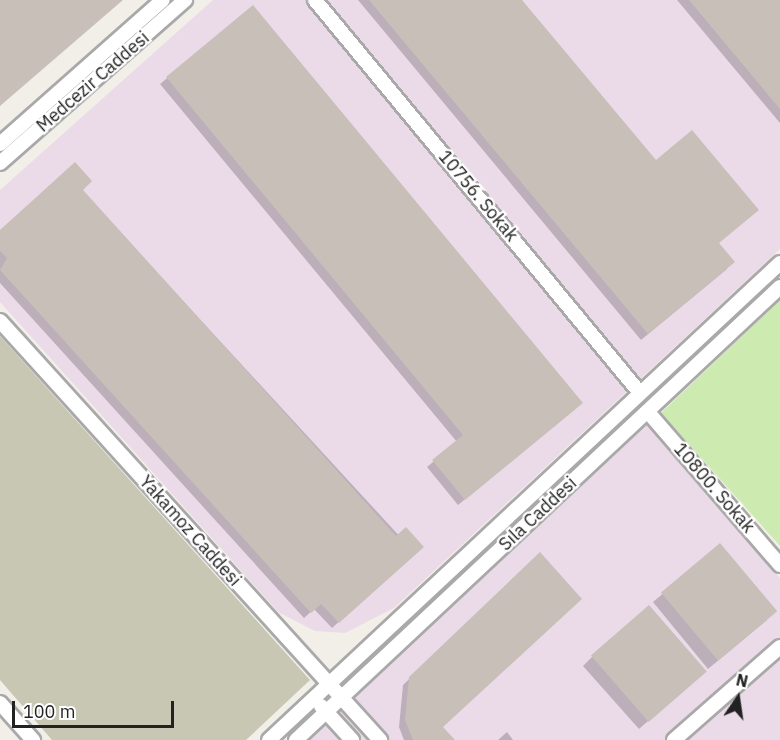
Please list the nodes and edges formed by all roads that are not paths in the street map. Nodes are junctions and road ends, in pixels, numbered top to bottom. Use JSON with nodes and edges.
{"nodes":[{"id":1,"x":163,"y":0,"type":"edge"},
{"id":2,"x":185,"y":0,"type":"edge"},
{"id":3,"x":315,"y":0,"type":"edge"},
{"id":4,"x":0,"y":144,"type":"edge"},
{"id":5,"x":0,"y":163,"type":"edge"},
{"id":6,"x":780,"y":263,"type":"edge"},
{"id":7,"x":780,"y":287,"type":"edge"},
{"id":8,"x":0,"y":321,"type":"edge"},
{"id":9,"x":640,"y":393,"type":"junction"},
{"id":10,"x":648,"y":412,"type":"junction"},
{"id":11,"x":780,"y":565,"type":"edge"},
{"id":12,"x":780,"y":647,"type":"edge"},
{"id":13,"x":328,"y":683,"type":"junction"},
{"id":14,"x":314,"y":697,"type":"junction"},
{"id":15,"x":341,"y":698,"type":"junction"},
{"id":16,"x":0,"y":703,"type":"edge"},
{"id":17,"x":326,"y":712,"type":"junction"},
{"id":18,"x":33,"y":740,"type":"edge"},
{"id":19,"x":269,"y":740,"type":"edge"},
{"id":20,"x":296,"y":740,"type":"edge"},
{"id":21,"x":352,"y":740,"type":"edge"},
{"id":22,"x":380,"y":740,"type":"edge"},
{"id":23,"x":674,"y":740,"type":"edge"}],
"edges":[{"from":1,"to":4,"type":"street","name":"Medcezir Caddesi"},
{"from":2,"to":5,"type":"street","name":"Medcezir Caddesi"},
{"from":3,"to":9,"type":"street","name":"10756. Sokak"},
{"from":6,"to":9,"type":"street"},
{"from":7,"to":10,"type":"street","name":"Sıla Caddesi"},
{"from":8,"to":13,"type":"street","name":"Yakamoz Caddesi"},
{"from":9,"to":13,"type":"street"},
{"from":10,"to":11,"type":"street","name":"10800. Sokak"},
{"from":10,"to":15,"type":"street","name":"Sıla Caddesi"},
{"from":12,"to":23,"type":"street"},
{"from":13,"to":14,"type":"street"},
{"from":13,"to":15,"type":"street","name":"Yakamoz Caddesi"},
{"from":14,"to":17,"type":"street"},
{"from":14,"to":19,"type":"street"},
{"from":15,"to":17,"type":"street","name":"Sıla Caddesi"},
{"from":15,"to":22,"type":"street","name":"Yakamoz Caddesi"},
{"from":16,"to":18,"type":"street"},
{"from":17,"to":20,"type":"street","name":"Sıla Caddesi"},
{"from":17,"to":21,"type":"street"}]}
